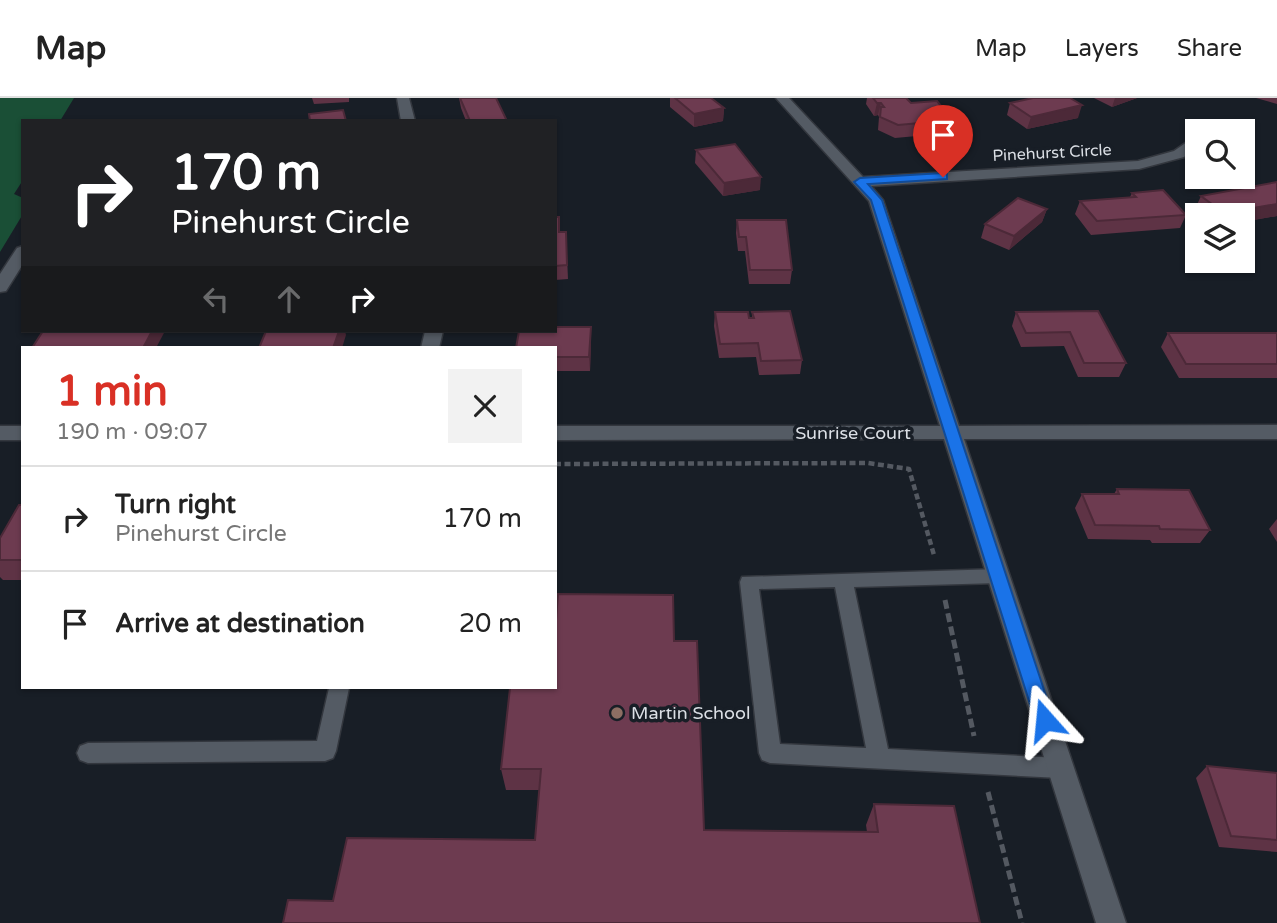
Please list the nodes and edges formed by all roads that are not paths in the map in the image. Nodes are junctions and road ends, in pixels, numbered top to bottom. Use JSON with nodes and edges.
{"nodes":[{"id":1,"x":403,"y":98,"type":"edge"},
{"id":2,"x":782,"y":98,"type":"edge"},
{"id":3,"x":407,"y":119,"type":"edge"},
{"id":4,"x":1185,"y":149,"type":"edge"},
{"id":5,"x":860,"y":182,"type":"junction"},
{"id":6,"x":21,"y":254,"type":"edge"},
{"id":7,"x":0,"y":287,"type":"edge"},
{"id":8,"x":1277,"y":432,"type":"edge"},
{"id":9,"x":0,"y":433,"type":"edge"},
{"id":10,"x":21,"y":433,"type":"edge"},
{"id":11,"x":557,"y":433,"type":"edge"},
{"id":12,"x":953,"y":433,"type":"junction"},
{"id":13,"x":999,"y":576,"type":"junction"},
{"id":14,"x":843,"y":579,"type":"junction"},
{"id":15,"x":339,"y":689,"type":"edge"},
{"id":16,"x":88,"y":753,"type":"dead end"},
{"id":17,"x":879,"y":758,"type":"junction"},
{"id":18,"x":1060,"y":768,"type":"junction"},
{"id":19,"x":1111,"y":923,"type":"edge"}],
"edges":[{"from":1,"to":3,"type":"street"},
{"from":2,"to":5,"type":"street"},
{"from":4,"to":5,"type":"street","name":"Pinehurst Circle"},
{"from":5,"to":12,"type":"street"},
{"from":6,"to":7,"type":"street"},
{"from":8,"to":12,"type":"street","name":"Sunrise Court"},
{"from":9,"to":10,"type":"street"},
{"from":11,"to":12,"type":"street","name":"Sunrise Court"},
{"from":12,"to":13,"type":"street"},
{"from":13,"to":14,"type":"lane"},
{"from":13,"to":18,"type":"street"},
{"from":14,"to":17,"type":"lane"},
{"from":14,"to":17,"type":"lane"},
{"from":15,"to":16,"type":"lane"},
{"from":17,"to":18,"type":"lane"},
{"from":18,"to":19,"type":"street"}]}
